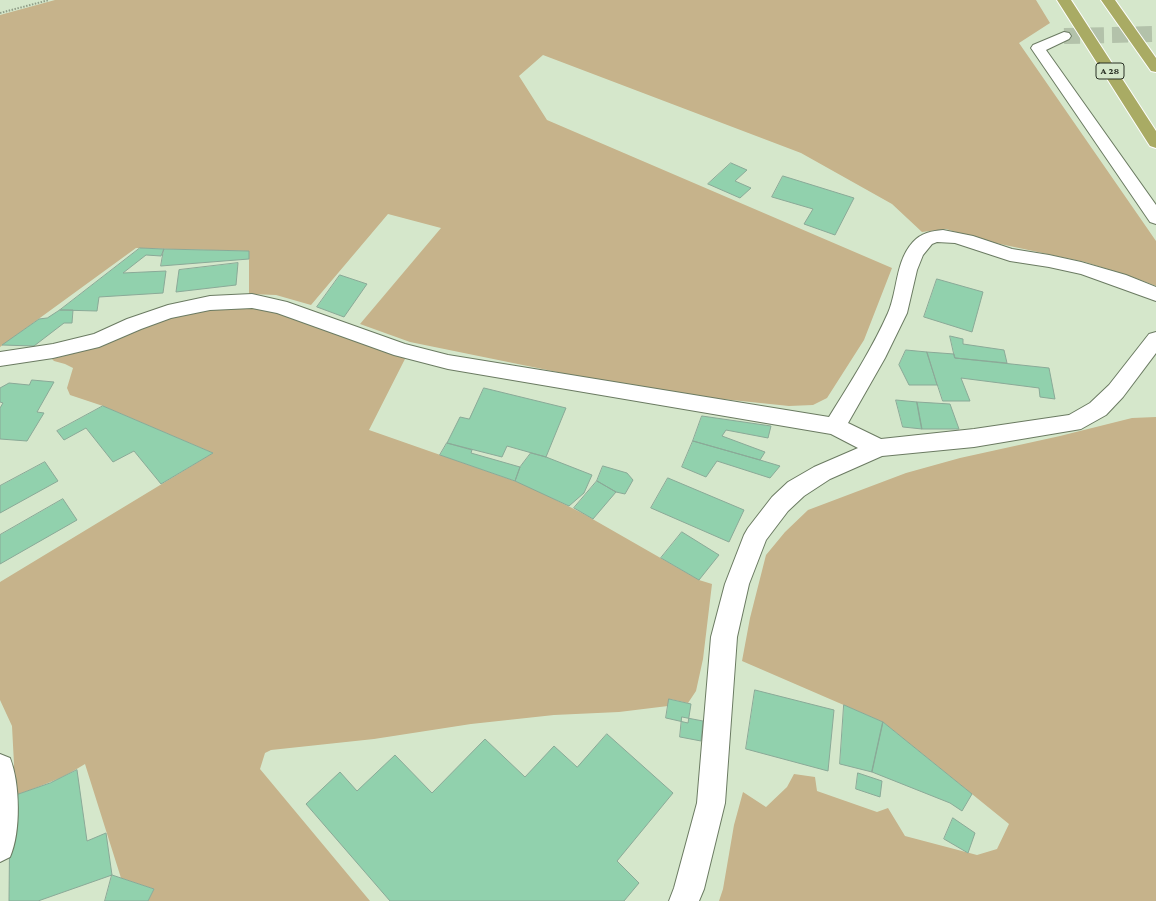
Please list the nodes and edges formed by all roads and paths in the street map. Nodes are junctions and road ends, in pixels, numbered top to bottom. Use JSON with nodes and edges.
{"nodes":[{"id":1,"x":48,"y":0,"type":"edge"},
{"id":2,"x":1064,"y":0,"type":"edge"},
{"id":3,"x":1108,"y":0,"type":"edge"},
{"id":4,"x":0,"y":13,"type":"edge"},
{"id":5,"x":1064,"y":36,"type":"tunnel mouth"},
{"id":6,"x":1156,"y":68,"type":"edge"},
{"id":7,"x":1156,"y":143,"type":"edge"},
{"id":8,"x":1156,"y":218,"type":"edge"},
{"id":9,"x":1156,"y":294,"type":"edge"},
{"id":10,"x":1156,"y":339,"type":"edge"},
{"id":11,"x":0,"y":359,"type":"edge"},
{"id":12,"x":835,"y":426,"type":"junction"},
{"id":13,"x":878,"y":448,"type":"junction"},
{"id":14,"x":0,"y":768,"type":"edge"},
{"id":15,"x":0,"y":847,"type":"edge"},
{"id":16,"x":684,"y":901,"type":"edge"}],
"edges":[{"from":1,"to":4,"type":"path"},
{"from":2,"to":7,"type":"highway","number":"A 28"},
{"from":3,"to":6,"type":"highway"},
{"from":5,"to":8,"type":"street"},
{"from":9,"to":12,"type":"street"},
{"from":10,"to":13,"type":"street"},
{"from":11,"to":12,"type":"street"},
{"from":12,"to":13,"type":"street"},
{"from":13,"to":16,"type":"street"},
{"from":14,"to":15,"type":"street"}]}
